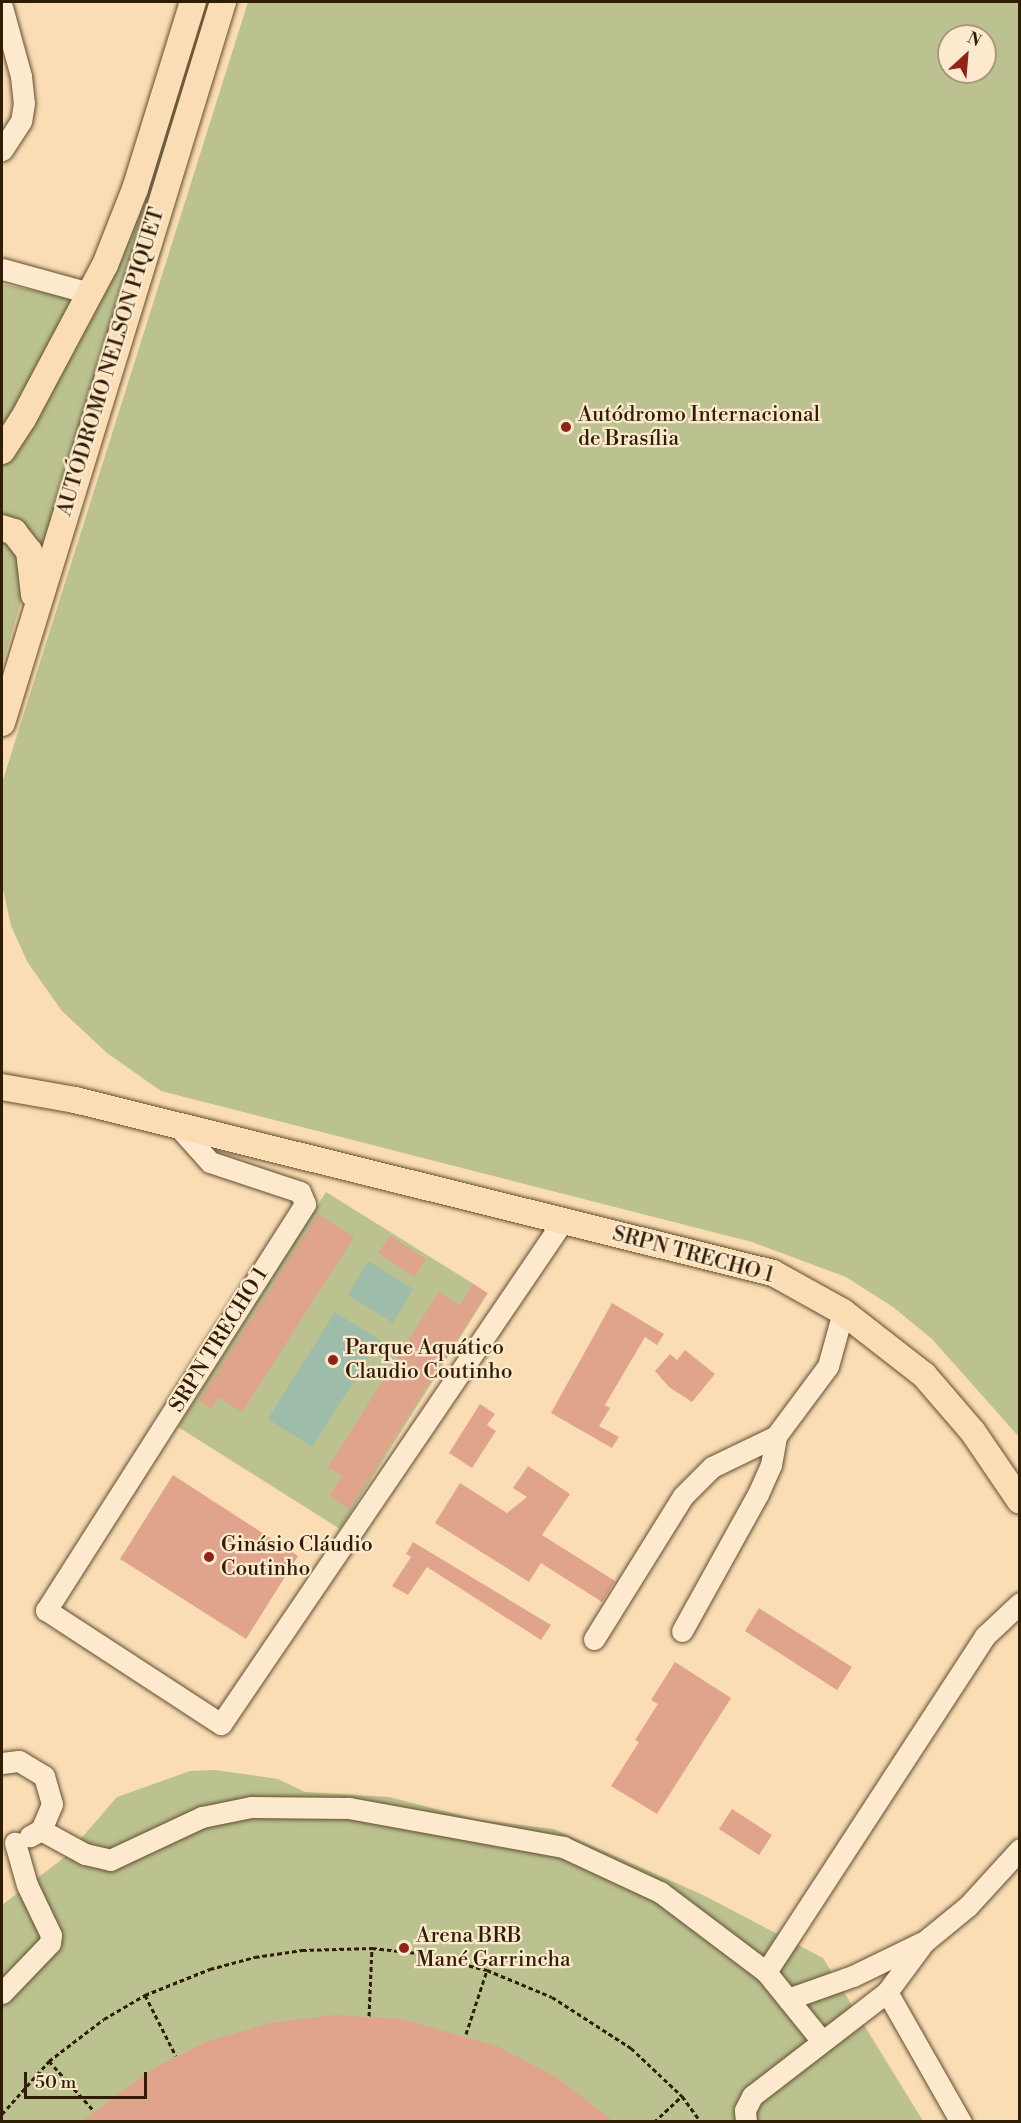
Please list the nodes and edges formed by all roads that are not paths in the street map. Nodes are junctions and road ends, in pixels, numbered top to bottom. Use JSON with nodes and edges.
{"nodes":[{"id":1,"x":193,"y":2,"type":"edge"},
{"id":2,"x":223,"y":2,"type":"edge"},
{"id":3,"x":2,"y":8,"type":"edge"},
{"id":4,"x":11,"y":76,"type":"edge"},
{"id":5,"x":2,"y":150,"type":"edge"},
{"id":6,"x":2,"y":269,"type":"edge"},
{"id":7,"x":90,"y":293,"type":"junction"},
{"id":8,"x":2,"y":451,"type":"edge"},
{"id":9,"x":2,"y":528,"type":"edge"},
{"id":10,"x":35,"y":611,"type":"junction"},
{"id":11,"x":2,"y":723,"type":"edge"},
{"id":12,"x":2,"y":1070,"type":"edge"},
{"id":13,"x":2,"y":1087,"type":"edge"},
{"id":14,"x":75,"y":1100,"type":"junction"},
{"id":15,"x":176,"y":1124,"type":"junction"},
{"id":16,"x":563,"y":1221,"type":"junction"},
{"id":17,"x":843,"y":1312,"type":"junction"},
{"id":18,"x":776,"y":1436,"type":"junction"},
{"id":19,"x":1020,"y":1501,"type":"edge"},
{"id":20,"x":1020,"y":1603,"type":"edge"},
{"id":21,"x":682,"y":1631,"type":"dead end"},
{"id":22,"x":594,"y":1639,"type":"dead end"},
{"id":23,"x":2,"y":1763,"type":"edge"},
{"id":24,"x":41,"y":1830,"type":"junction"},
{"id":25,"x":8,"y":1842,"type":"edge"},
{"id":26,"x":1020,"y":1849,"type":"edge"},
{"id":27,"x":924,"y":1942,"type":"junction"},
{"id":28,"x":766,"y":1972,"type":"junction"},
{"id":29,"x":886,"y":1992,"type":"junction"},
{"id":30,"x":2,"y":1993,"type":"edge"},
{"id":31,"x":788,"y":1999,"type":"junction"},
{"id":32,"x":821,"y":2040,"type":"junction"},
{"id":33,"x":746,"y":2121,"type":"edge"},
{"id":34,"x":961,"y":2121,"type":"edge"}],
"edges":[{"from":1,"to":7,"type":"main road","name":"AUTÓDROMO NELSON PIQUET"},
{"from":2,"to":10,"type":"main road","name":"AUTÓDROMO NELSON PIQUET"},
{"from":3,"to":4,"type":"lane"},
{"from":4,"to":5,"type":"lane"},
{"from":6,"to":7,"type":"lane"},
{"from":7,"to":8,"type":"main road","name":"AUTÓDROMO NELSON PIQUET"},
{"from":9,"to":10,"type":"main road"},
{"from":10,"to":11,"type":"main road","name":"AUTÓDROMO NELSON PIQUET"},
{"from":12,"to":14,"type":"main road","name":"SRPN TRECHO 1"},
{"from":13,"to":14,"type":"main road","name":"SRPN TRECHO 1"},
{"from":14,"to":15,"type":"main road","name":"SRPN TRECHO 1"},
{"from":15,"to":16,"type":"main road","name":"SRPN TRECHO 1"},
{"from":15,"to":16,"type":"lane","name":"SRPN TRECHO 1"},
{"from":16,"to":17,"type":"main road","name":"SRPN TRECHO 1"},
{"from":17,"to":18,"type":"lane"},
{"from":17,"to":19,"type":"main road","name":"SRPN TRECHO 1"},
{"from":18,"to":21,"type":"lane"},
{"from":18,"to":22,"type":"lane"},
{"from":20,"to":28,"type":"lane"},
{"from":23,"to":24,"type":"lane"},
{"from":24,"to":25,"type":"lane"},
{"from":24,"to":28,"type":"lane"},
{"from":25,"to":30,"type":"lane"},
{"from":26,"to":27,"type":"lane"},
{"from":27,"to":29,"type":"lane"},
{"from":27,"to":31,"type":"lane"},
{"from":28,"to":31,"type":"lane"},
{"from":29,"to":32,"type":"lane"},
{"from":29,"to":34,"type":"lane"},
{"from":31,"to":32,"type":"lane"},
{"from":32,"to":33,"type":"lane"}]}
